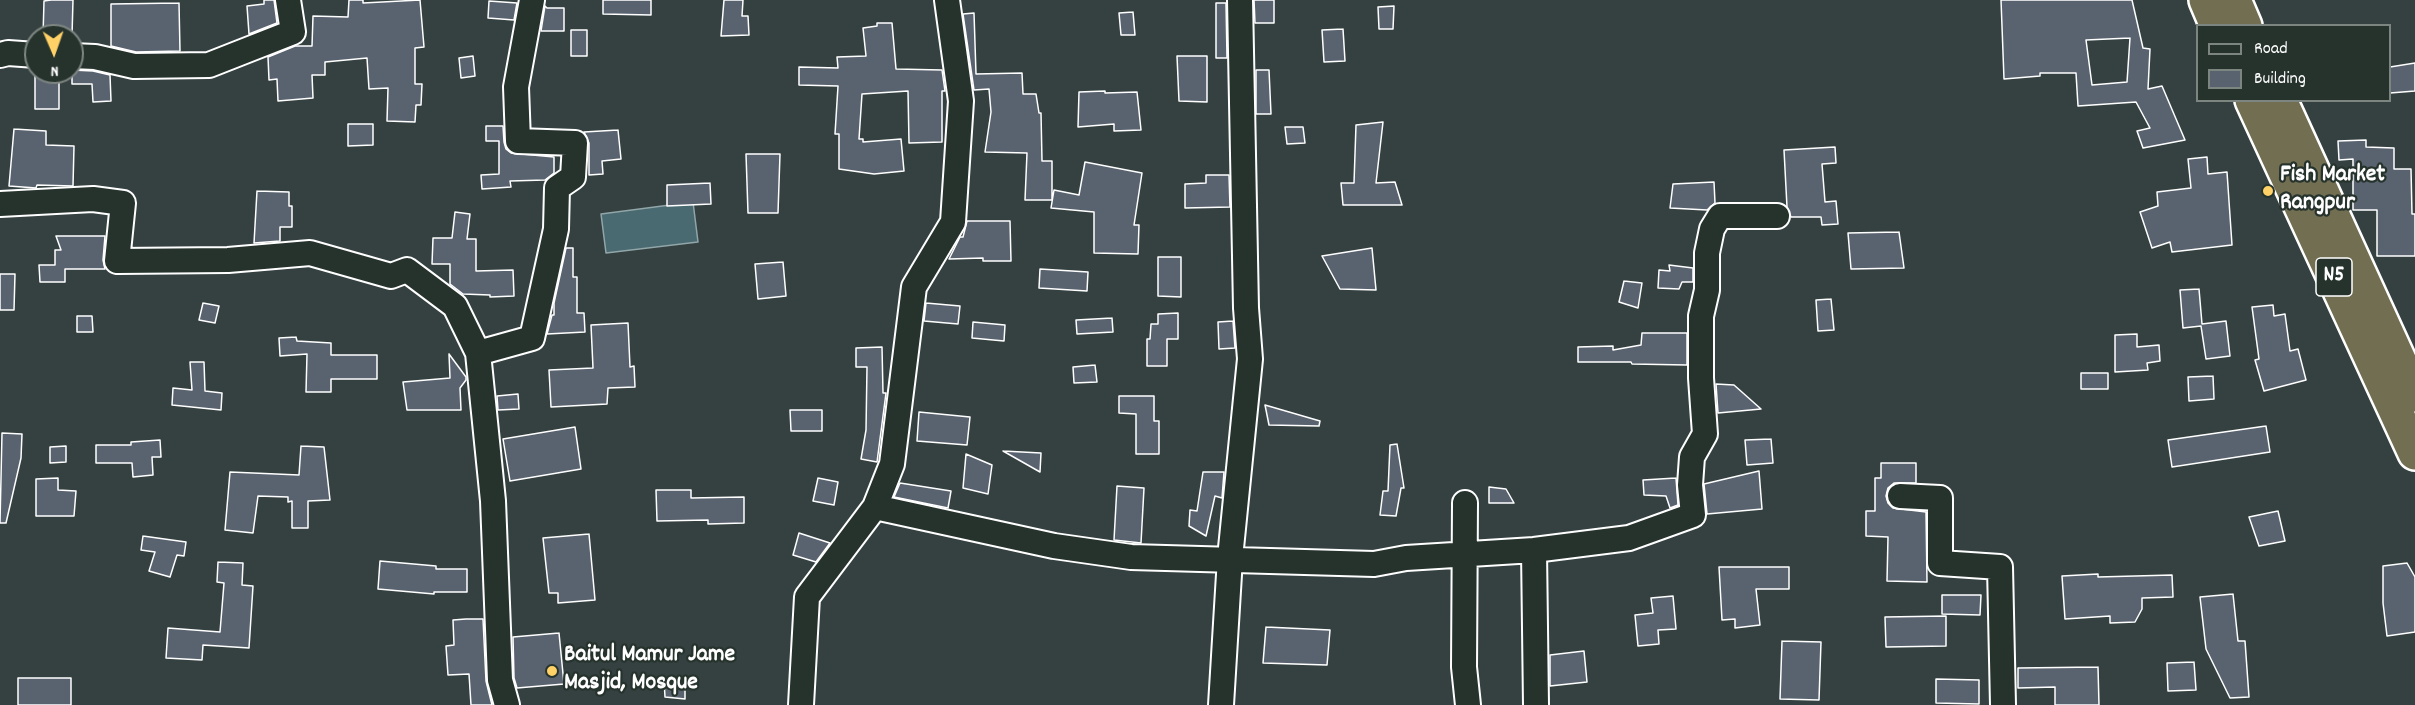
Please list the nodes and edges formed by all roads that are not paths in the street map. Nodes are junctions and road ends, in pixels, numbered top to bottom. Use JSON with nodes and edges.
{"nodes":[{"id":1,"x":288,"y":0,"type":"edge"},
{"id":2,"x":532,"y":0,"type":"edge"},
{"id":3,"x":947,"y":0,"type":"edge"},
{"id":4,"x":1240,"y":0,"type":"edge"},
{"id":5,"x":2206,"y":0,"type":"edge"},
{"id":6,"x":2234,"y":0,"type":"edge"},
{"id":7,"x":2216,"y":24,"type":"edge"},
{"id":8,"x":2245,"y":24,"type":"edge"},
{"id":9,"x":24,"y":54,"type":"edge"},
{"id":10,"x":0,"y":55,"type":"edge"},
{"id":11,"x":84,"y":57,"type":"edge"},
{"id":12,"x":2253,"y":102,"type":"edge"},
{"id":13,"x":2281,"y":102,"type":"edge"},
{"id":14,"x":0,"y":204,"type":"edge"},
{"id":15,"x":1777,"y":216,"type":"dead end"},
{"id":16,"x":2332,"y":244,"type":"junction"},
{"id":17,"x":478,"y":353,"type":"junction"},
{"id":18,"x":2415,"y":395,"type":"edge"},
{"id":19,"x":2415,"y":453,"type":"edge"},
{"id":20,"x":1900,"y":496,"type":"dead end"},
{"id":21,"x":1465,"y":503,"type":"dead end"},
{"id":22,"x":875,"y":507,"type":"junction"},
{"id":23,"x":1534,"y":550,"type":"junction"},
{"id":24,"x":1465,"y":553,"type":"junction"},
{"id":25,"x":1230,"y":558,"type":"junction"},
{"id":26,"x":507,"y":705,"type":"edge"},
{"id":27,"x":801,"y":705,"type":"edge"},
{"id":28,"x":1221,"y":705,"type":"edge"},
{"id":29,"x":1468,"y":705,"type":"edge"},
{"id":30,"x":1536,"y":705,"type":"edge"},
{"id":31,"x":2003,"y":705,"type":"edge"}],
"edges":[{"from":1,"to":11,"type":"street"},
{"from":2,"to":17,"type":"street"},
{"from":3,"to":22,"type":"street"},
{"from":4,"to":25,"type":"street"},
{"from":5,"to":7,"type":"highway"},
{"from":6,"to":8,"type":"highway"},
{"from":9,"to":10,"type":"street"},
{"from":12,"to":16,"type":"highway","number":"N5"},
{"from":13,"to":16,"type":"highway","number":"N5"},
{"from":14,"to":17,"type":"street"},
{"from":15,"to":23,"type":"street"},
{"from":16,"to":18,"type":"highway","number":"N5"},
{"from":16,"to":19,"type":"highway","number":"N5"},
{"from":17,"to":26,"type":"street"},
{"from":20,"to":31,"type":"street"},
{"from":21,"to":24,"type":"street"},
{"from":22,"to":25,"type":"street"},
{"from":22,"to":27,"type":"street"},
{"from":23,"to":24,"type":"street"},
{"from":23,"to":30,"type":"street"},
{"from":24,"to":25,"type":"street"},
{"from":24,"to":29,"type":"street"},
{"from":25,"to":28,"type":"street"}]}
